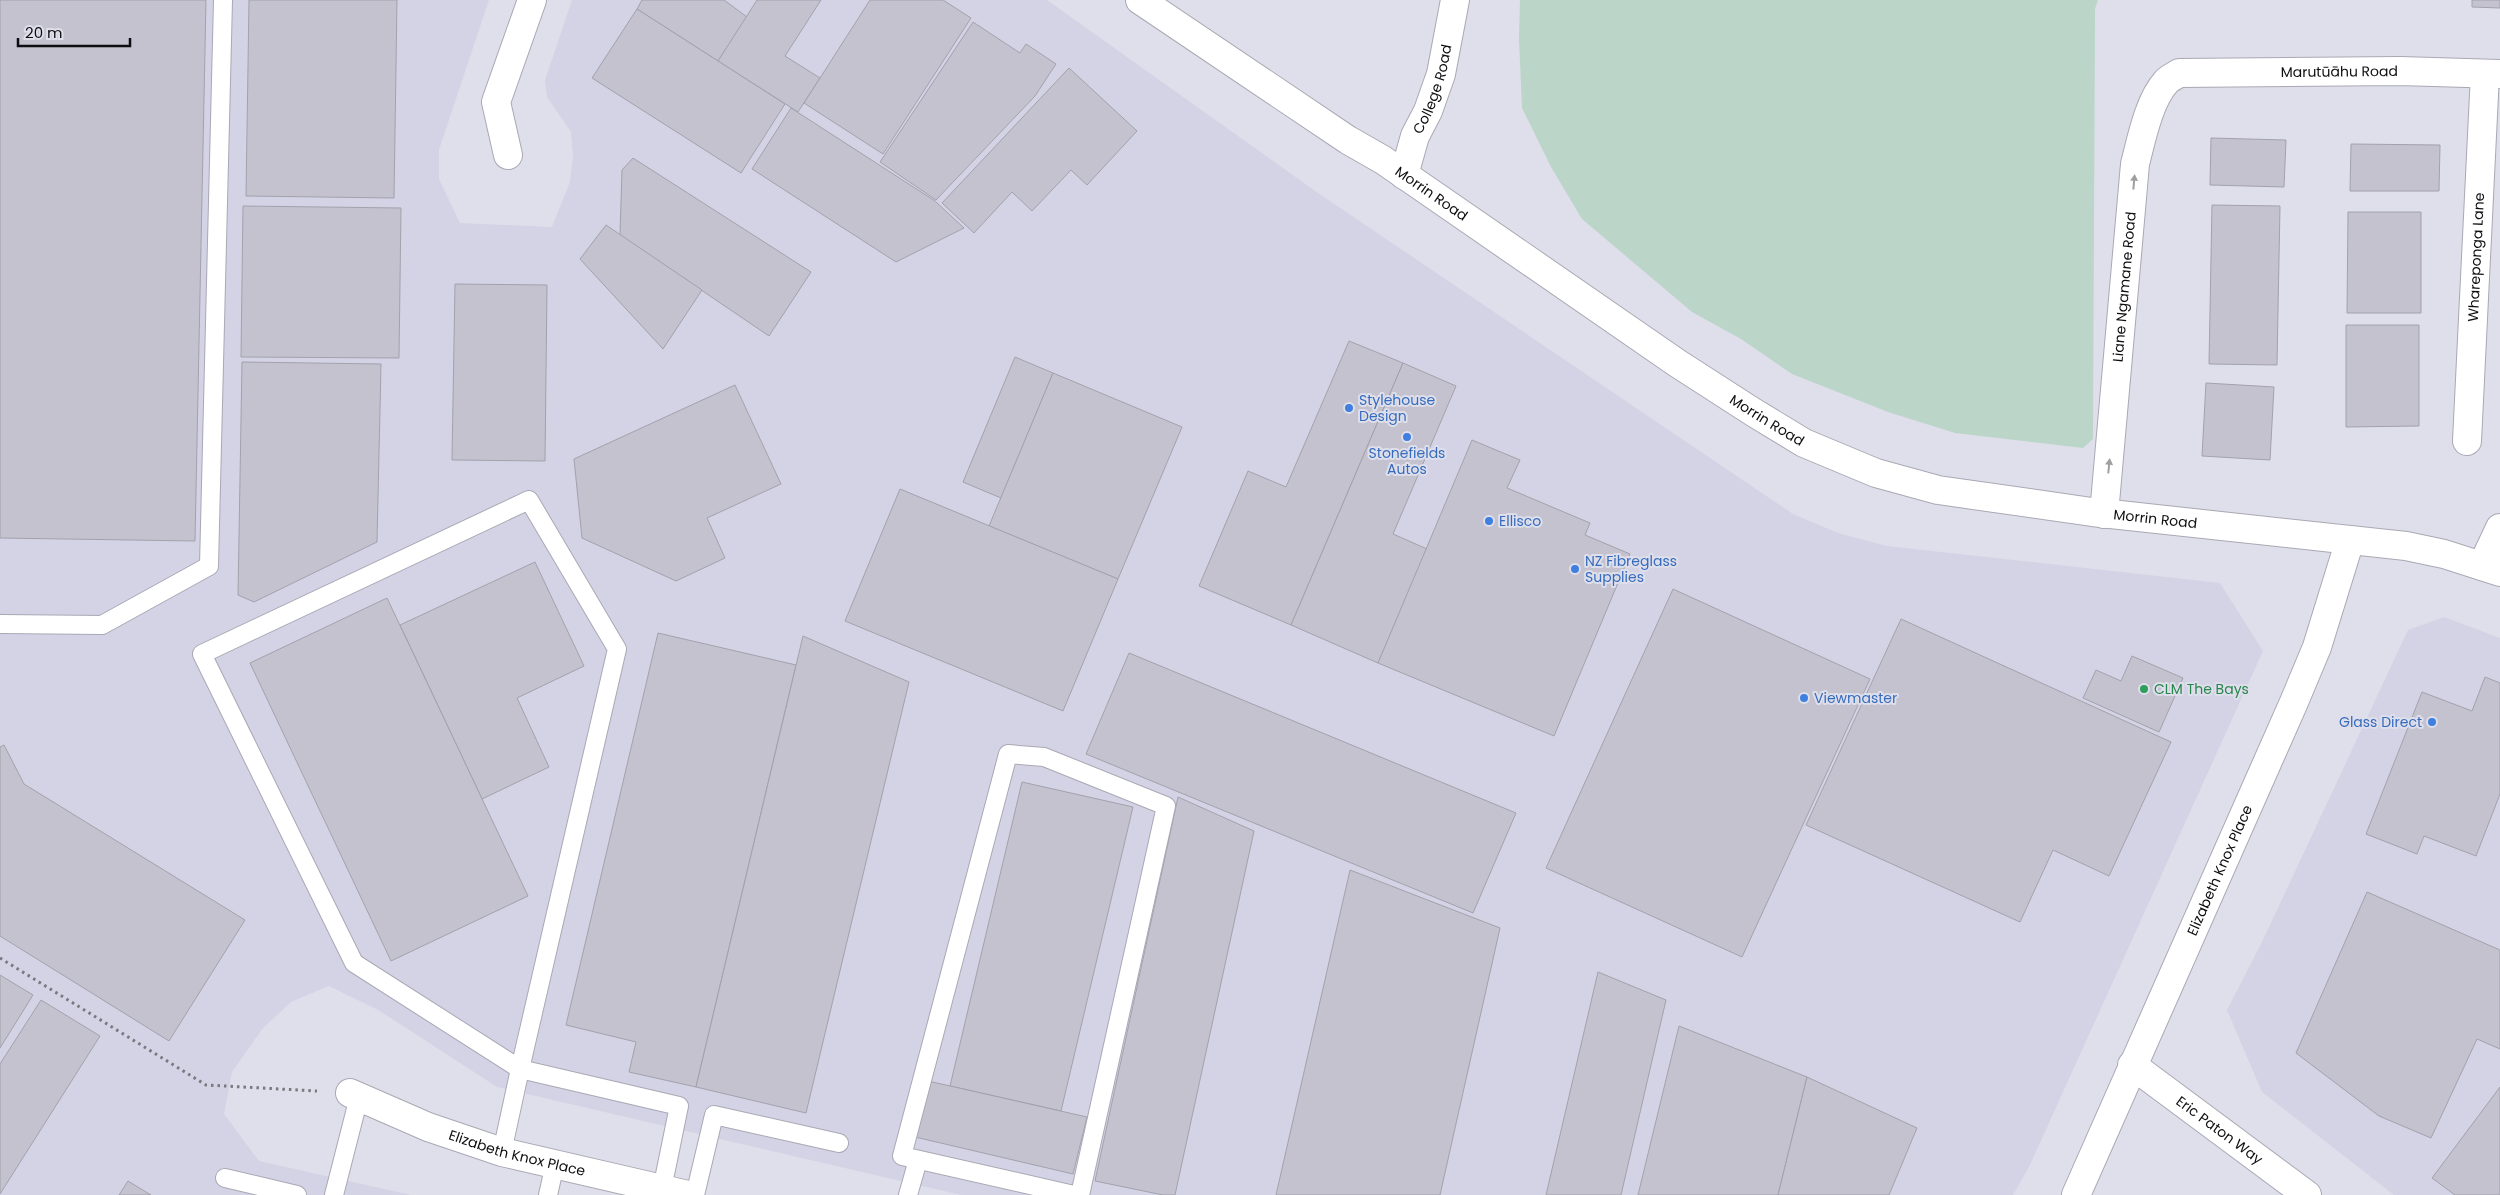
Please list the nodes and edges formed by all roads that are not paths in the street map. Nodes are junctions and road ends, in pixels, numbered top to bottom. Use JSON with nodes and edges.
{"nodes":[{"id":1,"x":223,"y":0,"type":"edge"},
{"id":2,"x":532,"y":0,"type":"edge"},
{"id":3,"x":1140,"y":0,"type":"edge"},
{"id":4,"x":1455,"y":0,"type":"edge"},
{"id":5,"x":2179,"y":73,"type":"joint"},
{"id":6,"x":2493,"y":74,"type":"edge"},
{"id":7,"x":508,"y":155,"type":"dead end"},
{"id":8,"x":1404,"y":175,"type":"junction"},
{"id":9,"x":2467,"y":441,"type":"dead end"},
{"id":10,"x":2104,"y":514,"type":"junction"},
{"id":11,"x":2500,"y":528,"type":"edge"},
{"id":12,"x":2350,"y":540,"type":"junction"},
{"id":13,"x":2491,"y":569,"type":"edge"},
{"id":14,"x":0,"y":624,"type":"edge"},
{"id":15,"x":2132,"y":1065,"type":"junction"},
{"id":16,"x":520,"y":1069,"type":"junction"},
{"id":17,"x":355,"y":1095,"type":"joint"},
{"id":18,"x":839,"y":1143,"type":"dead end"},
{"id":19,"x":502,"y":1152,"type":"junction"},
{"id":20,"x":918,"y":1160,"type":"junction"},
{"id":21,"x":555,"y":1164,"type":"junction"},
{"id":22,"x":225,"y":1178,"type":"dead end"},
{"id":23,"x":662,"y":1189,"type":"junction"},
{"id":24,"x":297,"y":1195,"type":"edge"},
{"id":25,"x":334,"y":1195,"type":"edge"},
{"id":26,"x":548,"y":1195,"type":"edge"},
{"id":27,"x":688,"y":1195,"type":"edge"},
{"id":28,"x":695,"y":1195,"type":"edge"},
{"id":29,"x":908,"y":1195,"type":"edge"},
{"id":30,"x":1072,"y":1195,"type":"edge"},
{"id":31,"x":2076,"y":1195,"type":"edge"},
{"id":32,"x":2307,"y":1195,"type":"edge"}],
"edges":[{"from":1,"to":14,"type":"lane"},
{"from":2,"to":7,"type":"street"},
{"from":3,"to":8,"type":"street","name":"Morrin Road"},
{"from":4,"to":8,"type":"street","name":"College Road"},
{"from":5,"to":6,"type":"street","name":"Marutūāhu Road"},
{"from":10,"to":5,"type":"street","name":"Liane Ngamane Road","one_way":true},
{"from":6,"to":9,"type":"street","name":"Whareponga Lane"},
{"from":8,"to":10,"type":"street","name":"Morrin Road"},
{"from":10,"to":12,"type":"street","name":"Morrin Road"},
{"from":11,"to":13,"type":"street"},
{"from":12,"to":13,"type":"street","name":"Morrin Road"},
{"from":12,"to":15,"type":"street","name":"Elizabeth Knox Place"},
{"from":15,"to":31,"type":"street","name":"Elizabeth Knox Place"},
{"from":15,"to":32,"type":"street","name":"Eric Paton Way"},
{"from":16,"to":16,"type":"lane"},
{"from":16,"to":19,"type":"lane"},
{"from":16,"to":23,"type":"lane"},
{"from":17,"to":19,"type":"street","name":"Elizabeth Knox Place"},
{"from":17,"to":25,"type":"lane"},
{"from":18,"to":28,"type":"lane"},
{"from":19,"to":21,"type":"street","name":"Elizabeth Knox Place"},
{"from":20,"to":29,"type":"lane"},
{"from":20,"to":30,"type":"lane"},
{"from":20,"to":30,"type":"lane"},
{"from":21,"to":23,"type":"street","name":"Elizabeth Knox Place"},
{"from":21,"to":26,"type":"lane"},
{"from":22,"to":24,"type":"lane"},
{"from":23,"to":27,"type":"street","name":"Elizabeth Knox Place"}]}
